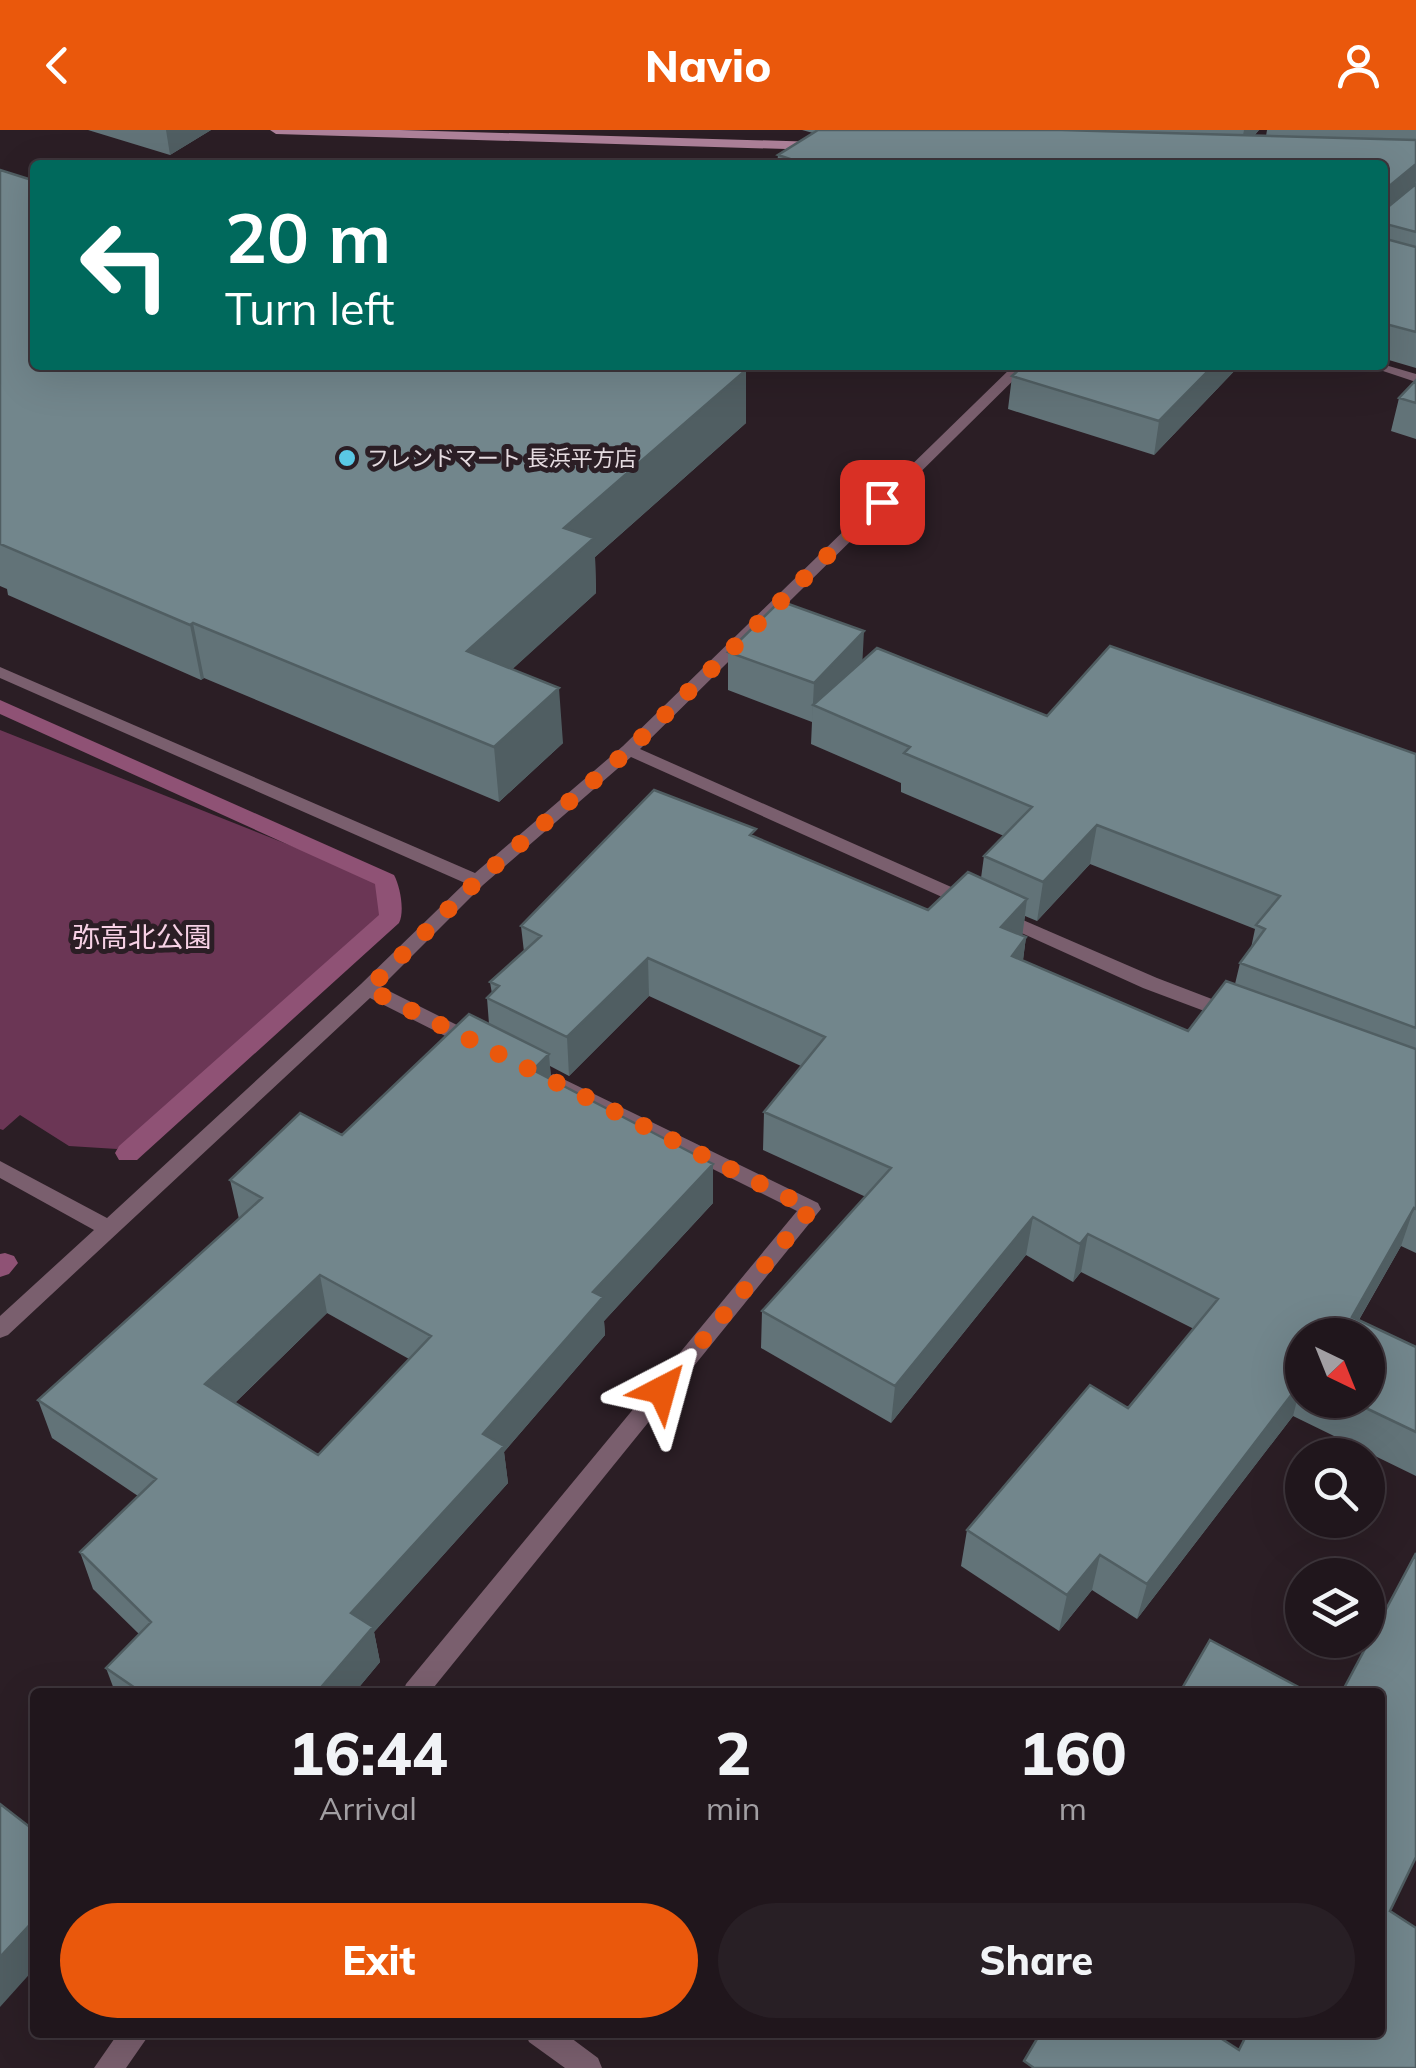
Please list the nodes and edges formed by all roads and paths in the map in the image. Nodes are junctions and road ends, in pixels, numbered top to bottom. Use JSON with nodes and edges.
{"nodes":[{"id":1,"x":276,"y":130,"type":"edge"},
{"id":2,"x":826,"y":146,"type":"edge"},
{"id":3,"x":1017,"y":370,"type":"edge"},
{"id":4,"x":1388,"y":370,"type":"edge"},
{"id":5,"x":1416,"y":378,"type":"edge"},
{"id":6,"x":0,"y":672,"type":"edge"},
{"id":7,"x":629,"y":750,"type":"junction"},
{"id":8,"x":477,"y":881,"type":"junction"},
{"id":9,"x":368,"y":989,"type":"junction"},
{"id":10,"x":1256,"y":1023,"type":"edge"},
{"id":11,"x":492,"y":1050,"type":"edge"},
{"id":12,"x":527,"y":1068,"type":"edge"},
{"id":13,"x":0,"y":1168,"type":"edge"},
{"id":14,"x":110,"y":1228,"type":"junction"},
{"id":15,"x":0,"y":1329,"type":"edge"},
{"id":16,"x":418,"y":1688,"type":"edge"},
{"id":17,"x":132,"y":2038,"type":"edge"},
{"id":18,"x":547,"y":2038,"type":"edge"},
{"id":19,"x":108,"y":2068,"type":"edge"},
{"id":20,"x":588,"y":2068,"type":"edge"}],
"edges":[{"from":1,"to":2,"type":"main road"},
{"from":3,"to":7,"type":"street"},
{"from":4,"to":5,"type":"street"},
{"from":6,"to":8,"type":"street"},
{"from":7,"to":8,"type":"street"},
{"from":7,"to":10,"type":"street"},
{"from":8,"to":9,"type":"street"},
{"from":9,"to":11,"type":"street"},
{"from":9,"to":14,"type":"street"},
{"from":12,"to":16,"type":"street"},
{"from":13,"to":14,"type":"street"},
{"from":14,"to":15,"type":"street"},
{"from":17,"to":19,"type":"street"},
{"from":18,"to":20,"type":"street"}]}
